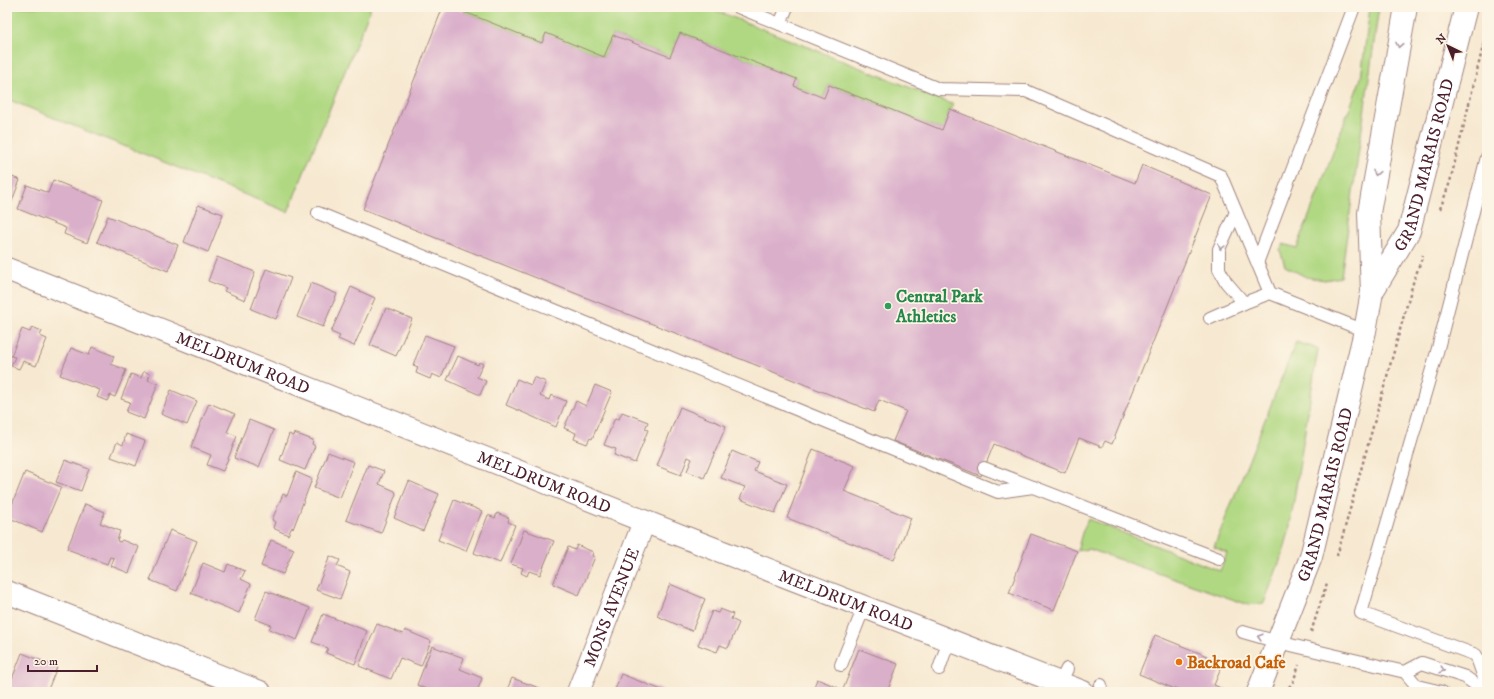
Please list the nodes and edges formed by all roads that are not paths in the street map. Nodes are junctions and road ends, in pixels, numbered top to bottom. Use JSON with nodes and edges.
{"nodes":[{"id":1,"x":738,"y":7,"type":"edge"},
{"id":2,"x":787,"y":7,"type":"edge"},
{"id":3,"x":1354,"y":7,"type":"edge"},
{"id":4,"x":1406,"y":7,"type":"edge"},
{"id":5,"x":1466,"y":7,"type":"edge"},
{"id":6,"x":780,"y":24,"type":"junction"},
{"id":7,"x":1487,"y":157,"type":"edge"},
{"id":8,"x":1236,"y":212,"type":"junction"},
{"id":9,"x":318,"y":213,"type":"dead end"},
{"id":10,"x":1258,"y":263,"type":"junction"},
{"id":11,"x":7,"y":268,"type":"edge"},
{"id":12,"x":1372,"y":292,"type":"junction"},
{"id":13,"x":1270,"y":293,"type":"junction"},
{"id":14,"x":1244,"y":302,"type":"junction"},
{"id":15,"x":1210,"y":318,"type":"dead end"},
{"id":16,"x":1365,"y":331,"type":"junction"},
{"id":17,"x":984,"y":468,"type":"dead end"},
{"id":18,"x":1033,"y":487,"type":"junction"},
{"id":19,"x":644,"y":522,"type":"junction"},
{"id":20,"x":1219,"y":559,"type":"dead end"},
{"id":21,"x":7,"y":592,"type":"edge"},
{"id":22,"x":864,"y":607,"type":"junction"},
{"id":23,"x":1243,"y":632,"type":"dead end"},
{"id":24,"x":949,"y":640,"type":"junction"},
{"id":25,"x":1278,"y":642,"type":"junction"},
{"id":26,"x":841,"y":665,"type":"dead end"},
{"id":27,"x":939,"y":669,"type":"dead end"},
{"id":28,"x":1405,"y":672,"type":"junction"},
{"id":29,"x":1487,"y":686,"type":"edge"},
{"id":30,"x":1094,"y":690,"type":"edge"},
{"id":31,"x":260,"y":692,"type":"edge"},
{"id":32,"x":578,"y":692,"type":"edge"},
{"id":33,"x":1258,"y":692,"type":"edge"},
{"id":34,"x":1442,"y":692,"type":"edge"},
{"id":35,"x":1486,"y":692,"type":"edge"}],
"edges":[{"from":1,"to":6,"type":"lane"},
{"from":2,"to":6,"type":"lane"},
{"from":3,"to":10,"type":"lane"},
{"from":4,"to":12,"type":"street","name":"GRAND MARAIS ROAD","one_way":true},
{"from":5,"to":12,"type":"street","name":"GRAND MARAIS ROAD"},
{"from":6,"to":8,"type":"lane"},
{"from":7,"to":29,"type":"lane"},
{"from":8,"to":10,"type":"lane"},
{"from":8,"to":14,"type":"lane","one_way":true},
{"from":9,"to":18,"type":"lane"},
{"from":10,"to":13,"type":"lane"},
{"from":11,"to":19,"type":"street","name":"MELDRUM ROAD"},
{"from":12,"to":16,"type":"street","name":"GRAND MARAIS ROAD"},
{"from":13,"to":14,"type":"lane"},
{"from":13,"to":16,"type":"lane"},
{"from":14,"to":15,"type":"lane"},
{"from":16,"to":25,"type":"street","name":"GRAND MARAIS ROAD"},
{"from":17,"to":18,"type":"lane"},
{"from":18,"to":20,"type":"lane"},
{"from":19,"to":22,"type":"street","name":"MELDRUM ROAD"},
{"from":19,"to":32,"type":"street","name":"MONS AVENUE"},
{"from":21,"to":31,"type":"street"},
{"from":22,"to":24,"type":"street","name":"MELDRUM ROAD"},
{"from":22,"to":26,"type":"lane"},
{"from":25,"to":23,"type":"lane","one_way":true},
{"from":24,"to":27,"type":"lane"},
{"from":24,"to":30,"type":"street","name":"MELDRUM ROAD"},
{"from":25,"to":28,"type":"lane"},
{"from":25,"to":33,"type":"street","name":"GRAND MARAIS ROAD"},
{"from":28,"to":34,"type":"lane"},
{"from":28,"to":35,"type":"lane","one_way":true}]}
